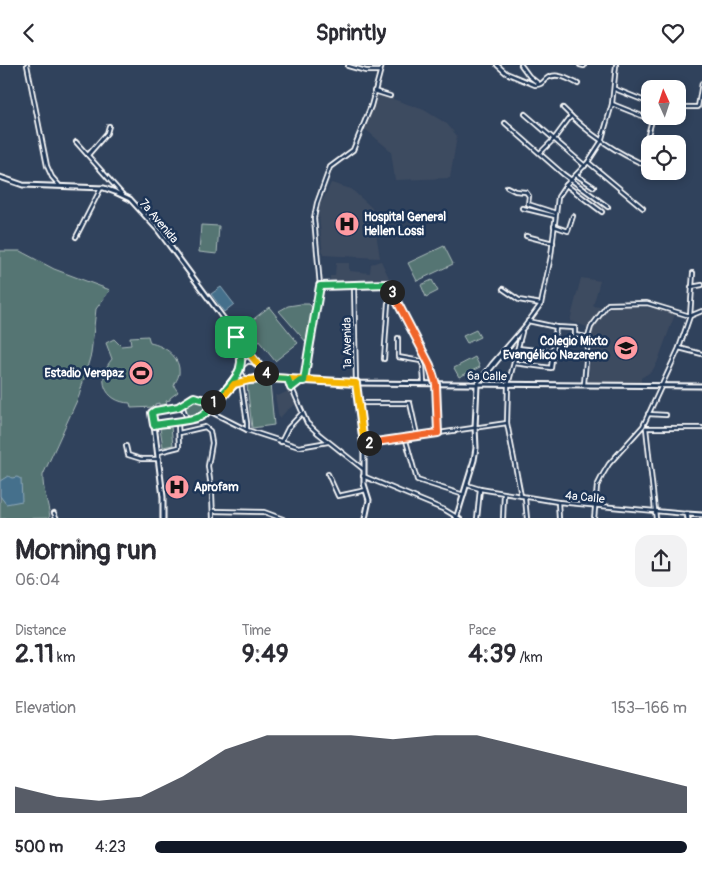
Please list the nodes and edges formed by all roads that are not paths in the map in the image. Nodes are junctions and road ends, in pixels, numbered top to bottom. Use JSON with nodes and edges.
{"nodes":[{"id":1,"x":27,"y":65,"type":"edge"},
{"id":2,"x":382,"y":65,"type":"edge"},
{"id":3,"x":497,"y":65,"type":"edge"},
{"id":4,"x":521,"y":65,"type":"edge"},
{"id":5,"x":616,"y":65,"type":"edge"},
{"id":6,"x":348,"y":66,"type":"edge"},
{"id":7,"x":380,"y":71,"type":"junction"},
{"id":8,"x":702,"y":83,"type":"edge"},
{"id":9,"x":578,"y":84,"type":"dead end"},
{"id":10,"x":540,"y":85,"type":"junction"},
{"id":11,"x":615,"y":89,"type":"junction"},
{"id":12,"x":374,"y":91,"type":"junction"},
{"id":13,"x":390,"y":95,"type":"dead end"},
{"id":14,"x":641,"y":99,"type":"edge"},
{"id":15,"x":612,"y":104,"type":"junction"},
{"id":16,"x":686,"y":107,"type":"edge"},
{"id":17,"x":564,"y":108,"type":"dead end"},
{"id":18,"x":525,"y":114,"type":"dead end"},
{"id":19,"x":571,"y":116,"type":"junction"},
{"id":20,"x":506,"y":123,"type":"dead end"},
{"id":21,"x":109,"y":125,"type":"dead end"},
{"id":22,"x":648,"y":135,"type":"edge"},
{"id":23,"x":554,"y":139,"type":"junction"},
{"id":24,"x":76,"y":142,"type":"dead end"},
{"id":25,"x":601,"y":142,"type":"junction"},
{"id":26,"x":540,"y":153,"type":"junction"},
{"id":27,"x":88,"y":155,"type":"junction"},
{"id":28,"x":588,"y":162,"type":"junction"},
{"id":29,"x":641,"y":163,"type":"edge"},
{"id":30,"x":585,"y":166,"type":"junction"},
{"id":31,"x":576,"y":175,"type":"junction"},
{"id":32,"x":0,"y":177,"type":"edge"},
{"id":33,"x":571,"y":180,"type":"junction"},
{"id":34,"x":59,"y":185,"type":"junction"},
{"id":35,"x":566,"y":185,"type":"junction"},
{"id":36,"x":507,"y":187,"type":"dead end"},
{"id":37,"x":594,"y":187,"type":"dead end"},
{"id":38,"x":101,"y":188,"type":"junction"},
{"id":39,"x":122,"y":195,"type":"junction"},
{"id":40,"x":608,"y":207,"type":"dead end"},
{"id":41,"x":522,"y":208,"type":"dead end"},
{"id":42,"x":643,"y":208,"type":"dead end"},
{"id":43,"x":602,"y":212,"type":"dead end"},
{"id":44,"x":556,"y":215,"type":"junction"},
{"id":45,"x":573,"y":216,"type":"dead end"},
{"id":46,"x":554,"y":226,"type":"junction"},
{"id":47,"x":526,"y":236,"type":"dead end"},
{"id":48,"x":76,"y":237,"type":"dead end"},
{"id":49,"x":553,"y":243,"type":"junction"},
{"id":50,"x":692,"y":273,"type":"dead end"},
{"id":51,"x":354,"y":285,"type":"junction"},
{"id":52,"x":702,"y":285,"type":"edge"},
{"id":53,"x":320,"y":286,"type":"junction"},
{"id":54,"x":691,"y":287,"type":"junction"},
{"id":55,"x":503,"y":289,"type":"dead end"},
{"id":56,"x":395,"y":299,"type":"junction"},
{"id":57,"x":541,"y":304,"type":"junction"},
{"id":58,"x":702,"y":311,"type":"edge"},
{"id":59,"x":690,"y":316,"type":"junction"},
{"id":60,"x":528,"y":321,"type":"junction"},
{"id":61,"x":525,"y":326,"type":"junction"},
{"id":62,"x":556,"y":327,"type":"junction"},
{"id":63,"x":522,"y":332,"type":"junction"},
{"id":64,"x":236,"y":337,"type":"junction"},
{"id":65,"x":588,"y":337,"type":"junction"},
{"id":66,"x":398,"y":338,"type":"dead end"},
{"id":67,"x":518,"y":348,"type":"junction"},
{"id":68,"x":679,"y":348,"type":"junction"},
{"id":69,"x":552,"y":353,"type":"junction"},
{"id":70,"x":702,"y":354,"type":"edge"},
{"id":71,"x":587,"y":357,"type":"junction"},
{"id":72,"x":384,"y":359,"type":"dead end"},
{"id":73,"x":257,"y":363,"type":"junction"},
{"id":74,"x":514,"y":363,"type":"junction"},
{"id":75,"x":260,"y":367,"type":"junction"},
{"id":76,"x":241,"y":368,"type":"junction"},
{"id":77,"x":272,"y":378,"type":"junction"},
{"id":78,"x":288,"y":379,"type":"junction"},
{"id":79,"x":251,"y":380,"type":"junction"},
{"id":80,"x":241,"y":381,"type":"junction"},
{"id":81,"x":300,"y":381,"type":"junction"},
{"id":82,"x":304,"y":381,"type":"junction"},
{"id":83,"x":356,"y":383,"type":"junction"},
{"id":84,"x":424,"y":383,"type":"junction"},
{"id":85,"x":436,"y":384,"type":"junction"},
{"id":86,"x":477,"y":385,"type":"junction"},
{"id":87,"x":508,"y":385,"type":"junction"},
{"id":88,"x":584,"y":385,"type":"junction"},
{"id":89,"x":661,"y":386,"type":"junction"},
{"id":90,"x":702,"y":386,"type":"edge"},
{"id":91,"x":291,"y":388,"type":"junction"},
{"id":92,"x":359,"y":403,"type":"junction"},
{"id":93,"x":215,"y":404,"type":"junction"},
{"id":94,"x":182,"y":405,"type":"junction"},
{"id":95,"x":209,"y":411,"type":"junction"},
{"id":96,"x":302,"y":413,"type":"junction"},
{"id":97,"x":648,"y":414,"type":"junction"},
{"id":98,"x":666,"y":415,"type":"dead end"},
{"id":99,"x":187,"y":419,"type":"junction"},
{"id":100,"x":178,"y":421,"type":"junction"},
{"id":101,"x":507,"y":423,"type":"junction"},
{"id":102,"x":154,"y":425,"type":"junction"},
{"id":103,"x":475,"y":427,"type":"junction"},
{"id":104,"x":644,"y":427,"type":"junction"},
{"id":105,"x":702,"y":428,"type":"edge"},
{"id":106,"x":247,"y":430,"type":"junction"},
{"id":107,"x":179,"y":433,"type":"junction"},
{"id":108,"x":438,"y":433,"type":"junction"},
{"id":109,"x":418,"y":436,"type":"junction"},
{"id":110,"x":405,"y":437,"type":"junction"},
{"id":111,"x":281,"y":442,"type":"junction"},
{"id":112,"x":328,"y":442,"type":"junction"},
{"id":113,"x":364,"y":444,"type":"junction"},
{"id":114,"x":126,"y":447,"type":"dead end"},
{"id":115,"x":159,"y":452,"type":"junction"},
{"id":116,"x":159,"y":459,"type":"junction"},
{"id":117,"x":363,"y":469,"type":"junction"},
{"id":118,"x":328,"y":474,"type":"dead end"},
{"id":119,"x":363,"y":476,"type":"junction"},
{"id":120,"x":467,"y":485,"type":"junction"},
{"id":121,"x":366,"y":489,"type":"junction"},
{"id":122,"x":480,"y":489,"type":"junction"},
{"id":123,"x":504,"y":493,"type":"junction"},
{"id":124,"x":464,"y":495,"type":"junction"},
{"id":125,"x":521,"y":496,"type":"junction"},
{"id":126,"x":525,"y":497,"type":"junction"},
{"id":127,"x":558,"y":502,"type":"junction"},
{"id":128,"x":595,"y":507,"type":"junction"},
{"id":129,"x":214,"y":511,"type":"junction"},
{"id":130,"x":655,"y":512,"type":"junction"},
{"id":131,"x":54,"y":513,"type":"dead end"},
{"id":132,"x":702,"y":515,"type":"edge"},
{"id":133,"x":687,"y":516,"type":"edge"},
{"id":134,"x":56,"y":518,"type":"edge"},
{"id":135,"x":163,"y":518,"type":"edge"},
{"id":136,"x":214,"y":518,"type":"edge"},
{"id":137,"x":280,"y":518,"type":"edge"},
{"id":138,"x":365,"y":518,"type":"edge"},
{"id":139,"x":458,"y":518,"type":"edge"},
{"id":140,"x":478,"y":518,"type":"edge"},
{"id":141,"x":503,"y":518,"type":"edge"},
{"id":142,"x":527,"y":518,"type":"edge"},
{"id":143,"x":559,"y":518,"type":"edge"},
{"id":144,"x":594,"y":518,"type":"edge"},
{"id":145,"x":656,"y":518,"type":"edge"}],
"edges":[{"from":1,"to":34,"type":"street"},
{"from":2,"to":7,"type":"street"},
{"from":3,"to":10,"type":"street"},
{"from":4,"to":10,"type":"street"},
{"from":5,"to":11,"type":"street"},
{"from":6,"to":7,"type":"street"},
{"from":7,"to":12,"type":"street"},
{"from":8,"to":16,"type":"street"},
{"from":9,"to":10,"type":"street"},
{"from":11,"to":14,"type":"street"},
{"from":11,"to":15,"type":"street"},
{"from":12,"to":13,"type":"street"},
{"from":12,"to":53,"type":"street"},
{"from":15,"to":22,"type":"street"},
{"from":15,"to":25,"type":"street"},
{"from":17,"to":19,"type":"street"},
{"from":18,"to":23,"type":"street"},
{"from":19,"to":23,"type":"street"},
{"from":19,"to":25,"type":"street"},
{"from":20,"to":26,"type":"street"},
{"from":21,"to":27,"type":"street"},
{"from":23,"to":26,"type":"street"},
{"from":23,"to":30,"type":"street"},
{"from":24,"to":27,"type":"street"},
{"from":25,"to":28,"type":"street"},
{"from":25,"to":29,"type":"street"},
{"from":26,"to":33,"type":"street"},
{"from":27,"to":39,"type":"street"},
{"from":28,"to":30,"type":"street"},
{"from":28,"to":42,"type":"street"},
{"from":30,"to":31,"type":"street"},
{"from":31,"to":33,"type":"street"},
{"from":31,"to":37,"type":"street"},
{"from":32,"to":34,"type":"main road","name":"7ª Avenida"},
{"from":33,"to":35,"type":"street"},
{"from":33,"to":40,"type":"street"},
{"from":34,"to":38,"type":"main road","name":"7ª Avenida"},
{"from":35,"to":43,"type":"street"},
{"from":35,"to":44,"type":"street"},
{"from":36,"to":44,"type":"street"},
{"from":38,"to":39,"type":"main road","name":"7ª Avenida"},
{"from":38,"to":48,"type":"street"},
{"from":39,"to":64,"type":"main road","name":"7ª Avenida"},
{"from":41,"to":44,"type":"street"},
{"from":44,"to":46,"type":"street"},
{"from":45,"to":46,"type":"street"},
{"from":46,"to":49,"type":"street"},
{"from":47,"to":49,"type":"street"},
{"from":49,"to":57,"type":"street"},
{"from":50,"to":54,"type":"street"},
{"from":51,"to":53,"type":"street"},
{"from":51,"to":56,"type":"street"},
{"from":51,"to":83,"type":"street","name":"1a Avenida"},
{"from":52,"to":54,"type":"street"},
{"from":53,"to":82,"type":"street"},
{"from":54,"to":59,"type":"street"},
{"from":55,"to":57,"type":"street"},
{"from":56,"to":72,"type":"street"},
{"from":56,"to":85,"type":"street"},
{"from":57,"to":60,"type":"street"},
{"from":58,"to":59,"type":"street"},
{"from":59,"to":65,"type":"street"},
{"from":59,"to":68,"type":"street"},
{"from":60,"to":61,"type":"street"},
{"from":60,"to":62,"type":"street"},
{"from":61,"to":63,"type":"street"},
{"from":61,"to":86,"type":"street"},
{"from":62,"to":65,"type":"street"},
{"from":62,"to":69,"type":"street"},
{"from":63,"to":67,"type":"street"},
{"from":63,"to":86,"type":"street"},
{"from":64,"to":73,"type":"main road","name":"7ª Avenida"},
{"from":64,"to":76,"type":"main road","name":"7ª Avenida"},
{"from":65,"to":71,"type":"street"},
{"from":66,"to":84,"type":"street"},
{"from":67,"to":69,"type":"street"},
{"from":67,"to":74,"type":"street"},
{"from":68,"to":70,"type":"street"},
{"from":68,"to":89,"type":"street"},
{"from":69,"to":71,"type":"street"},
{"from":69,"to":74,"type":"street"},
{"from":71,"to":88,"type":"street"},
{"from":73,"to":75,"type":"main road"},
{"from":73,"to":76,"type":"main road"},
{"from":74,"to":87,"type":"street"},
{"from":75,"to":77,"type":"main road"},
{"from":75,"to":79,"type":"main road"},
{"from":76,"to":79,"type":"main road"},
{"from":76,"to":93,"type":"main road"},
{"from":77,"to":78,"type":"main road","name":"6ª Calle"},
{"from":77,"to":79,"type":"main road","name":"6ª Calle"},
{"from":78,"to":81,"type":"main road","name":"6ª Calle"},
{"from":78,"to":91,"type":"street"},
{"from":79,"to":80,"type":"main road","name":"6ª Calle"},
{"from":80,"to":93,"type":"main road"},
{"from":80,"to":106,"type":"street"},
{"from":81,"to":82,"type":"main road","name":"6ª Calle"},
{"from":81,"to":91,"type":"street"},
{"from":82,"to":83,"type":"main road","name":"6ª Calle"},
{"from":83,"to":84,"type":"main road","name":"6ª Calle"},
{"from":83,"to":92,"type":"main road","name":"1a Avenida"},
{"from":84,"to":85,"type":"main road","name":"6ª Calle"},
{"from":85,"to":86,"type":"main road","name":"6ª Calle"},
{"from":85,"to":108,"type":"street"},
{"from":86,"to":87,"type":"main road","name":"6ª Calle"},
{"from":86,"to":103,"type":"main road"},
{"from":87,"to":88,"type":"main road","name":"6ª Calle"},
{"from":87,"to":101,"type":"street"},
{"from":88,"to":89,"type":"main road","name":"6ª Calle"},
{"from":89,"to":90,"type":"main road","name":"6ª Calle"},
{"from":89,"to":97,"type":"street"},
{"from":91,"to":96,"type":"street"},
{"from":92,"to":109,"type":"street"},
{"from":92,"to":113,"type":"main road","name":"1a Avenida"},
{"from":93,"to":94,"type":"street"},
{"from":93,"to":95,"type":"main road"},
{"from":94,"to":99,"type":"street"},
{"from":94,"to":102,"type":"street"},
{"from":95,"to":99,"type":"main road"},
{"from":95,"to":106,"type":"street"},
{"from":96,"to":111,"type":"street"},
{"from":96,"to":112,"type":"street"},
{"from":97,"to":98,"type":"street"},
{"from":97,"to":104,"type":"street"},
{"from":99,"to":100,"type":"main road"},
{"from":100,"to":102,"type":"main road"},
{"from":100,"to":107,"type":"street"},
{"from":101,"to":103,"type":"street"},
{"from":101,"to":125,"type":"street"},
{"from":102,"to":115,"type":"main road"},
{"from":103,"to":108,"type":"street"},
{"from":103,"to":120,"type":"main road"},
{"from":104,"to":105,"type":"street"},
{"from":104,"to":128,"type":"street"},
{"from":104,"to":130,"type":"street"},
{"from":106,"to":111,"type":"street"},
{"from":107,"to":115,"type":"street"},
{"from":107,"to":129,"type":"street"},
{"from":108,"to":109,"type":"street"},
{"from":109,"to":110,"type":"street"},
{"from":110,"to":113,"type":"street"},
{"from":110,"to":124,"type":"street"},
{"from":111,"to":112,"type":"street"},
{"from":112,"to":117,"type":"street"},
{"from":113,"to":117,"type":"main road","name":"1a Avenida"},
{"from":114,"to":116,"type":"street"},
{"from":115,"to":116,"type":"main road"},
{"from":116,"to":135,"type":"main road"},
{"from":117,"to":119,"type":"main road","name":"1a Avenida"},
{"from":118,"to":121,"type":"street"},
{"from":119,"to":121,"type":"main road","name":"1a Avenida"},
{"from":119,"to":139,"type":"street"},
{"from":120,"to":122,"type":"street","name":"4a Calle"},
{"from":120,"to":124,"type":"main road"},
{"from":121,"to":138,"type":"main road","name":"1a Avenida"},
{"from":122,"to":123,"type":"street","name":"4a Calle"},
{"from":122,"to":140,"type":"street"},
{"from":123,"to":125,"type":"street","name":"4a Calle"},
{"from":123,"to":141,"type":"street"},
{"from":124,"to":139,"type":"main road"},
{"from":125,"to":126,"type":"street","name":"4a Calle"},
{"from":126,"to":127,"type":"street","name":"4a Calle"},
{"from":126,"to":142,"type":"street"},
{"from":127,"to":128,"type":"street","name":"4a Calle"},
{"from":127,"to":143,"type":"street"},
{"from":128,"to":130,"type":"street","name":"4a Calle"},
{"from":128,"to":144,"type":"street"},
{"from":129,"to":136,"type":"street"},
{"from":129,"to":137,"type":"street"},
{"from":130,"to":133,"type":"street","name":"4a Calle"},
{"from":130,"to":145,"type":"street"},
{"from":131,"to":134,"type":"street"},
{"from":132,"to":133,"type":"main road","name":"4a Calle"}]}
